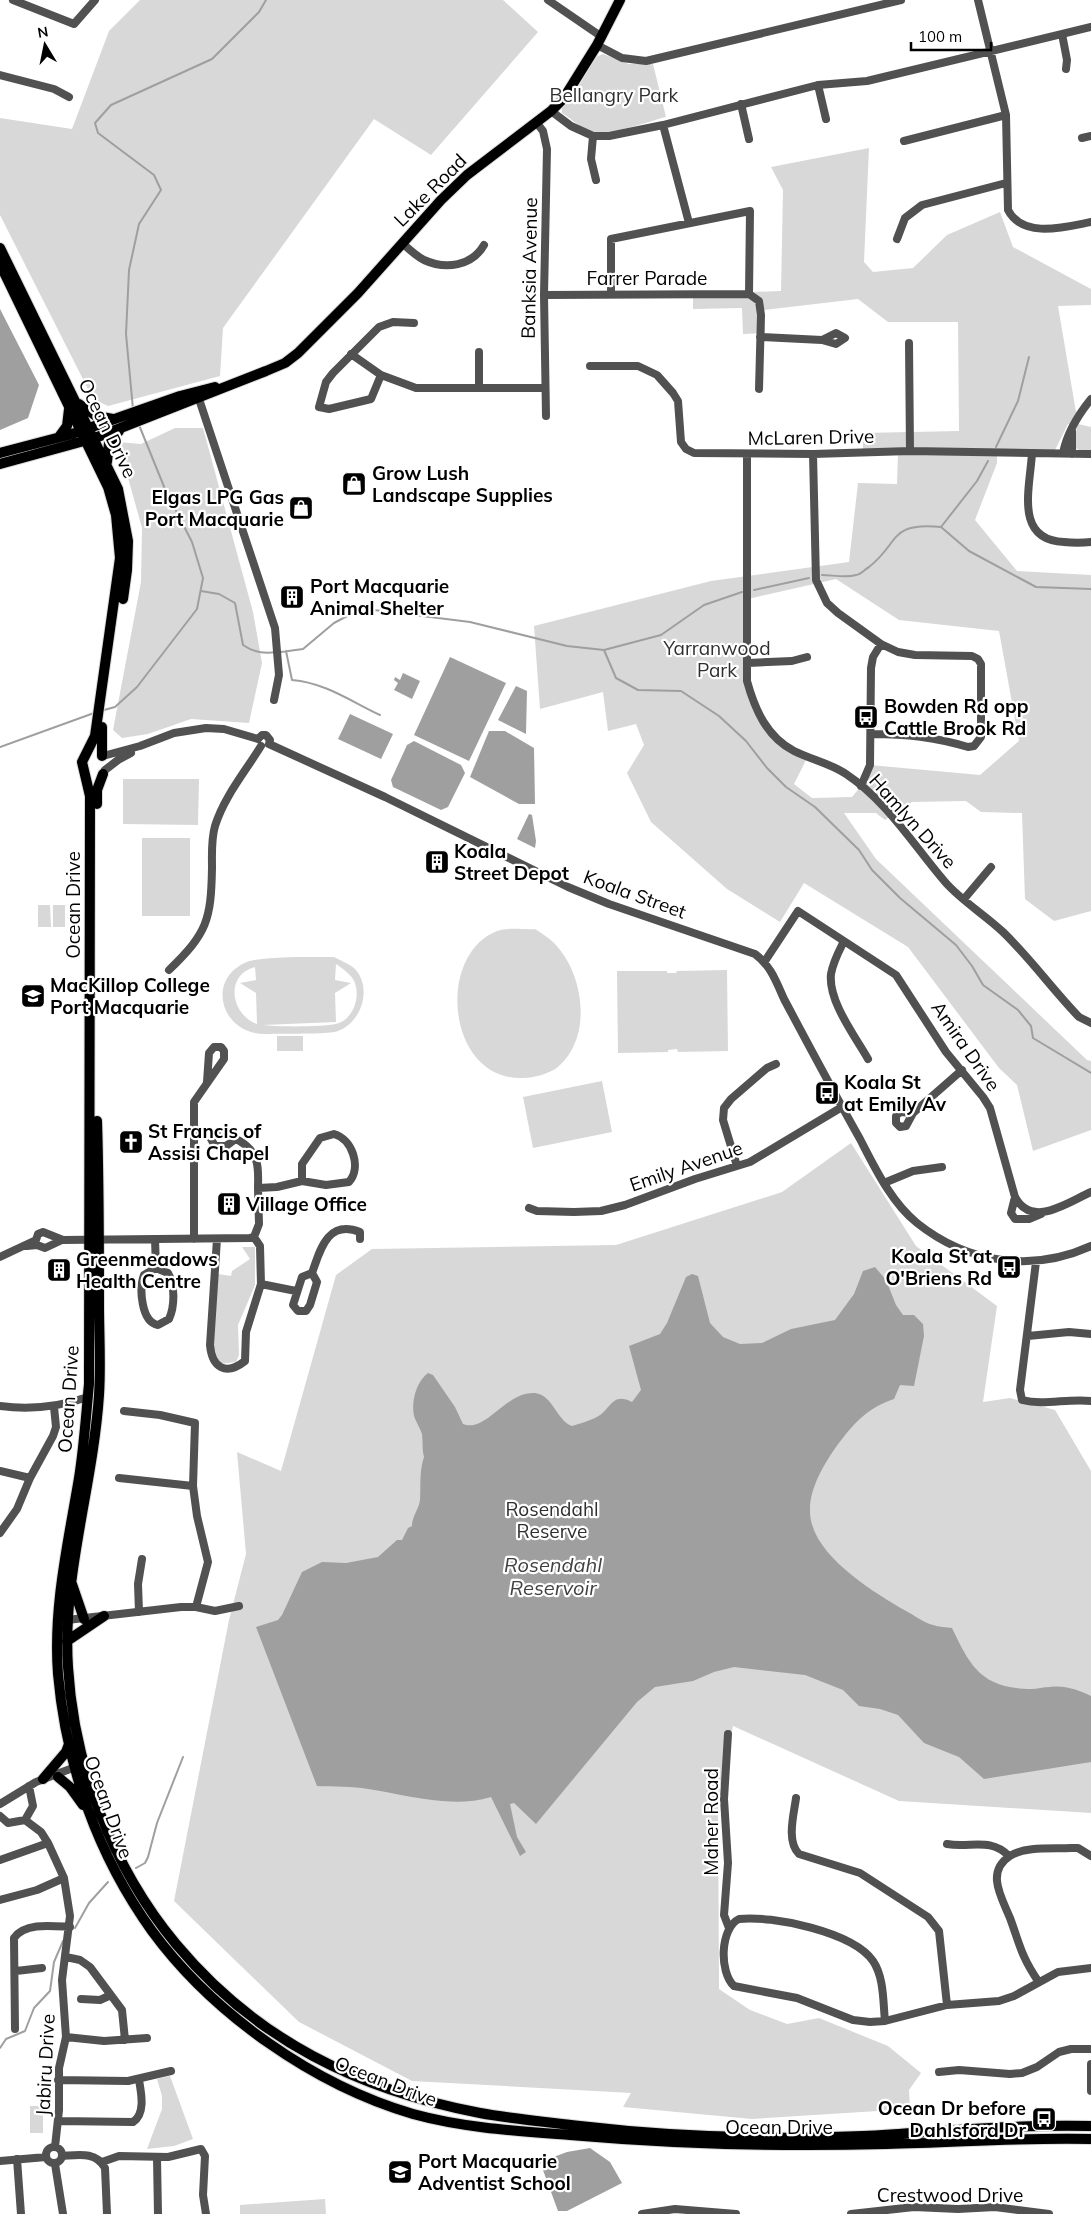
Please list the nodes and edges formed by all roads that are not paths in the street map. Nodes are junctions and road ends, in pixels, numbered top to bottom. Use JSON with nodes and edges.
{"nodes":[{"id":1,"x":13,"y":0,"type":"edge"},
{"id":2,"x":95,"y":0,"type":"edge"},
{"id":3,"x":548,"y":0,"type":"edge"},
{"id":4,"x":620,"y":0,"type":"edge"},
{"id":5,"x":901,"y":0,"type":"edge"},
{"id":6,"x":978,"y":0,"type":"edge"},
{"id":7,"x":1091,"y":27,"type":"edge"},
{"id":8,"x":1062,"y":34,"type":"junction"},
{"id":9,"x":600,"y":41,"type":"junction"},
{"id":10,"x":991,"y":52,"type":"junction"},
{"id":11,"x":1066,"y":68,"type":"dead end"},
{"id":12,"x":0,"y":75,"type":"edge"},
{"id":13,"x":818,"y":85,"type":"junction"},
{"id":14,"x":70,"y":97,"type":"dead end"},
{"id":15,"x":741,"y":104,"type":"junction"},
{"id":16,"x":551,"y":111,"type":"junction"},
{"id":17,"x":1006,"y":115,"type":"junction"},
{"id":18,"x":826,"y":119,"type":"dead end"},
{"id":19,"x":536,"y":122,"type":"junction"},
{"id":20,"x":663,"y":125,"type":"junction"},
{"id":21,"x":593,"y":136,"type":"junction"},
{"id":22,"x":1091,"y":136,"type":"edge"},
{"id":23,"x":1082,"y":138,"type":"dead end"},
{"id":24,"x":749,"y":139,"type":"dead end"},
{"id":25,"x":904,"y":141,"type":"dead end"},
{"id":26,"x":596,"y":180,"type":"dead end"},
{"id":27,"x":1006,"y":183,"type":"junction"},
{"id":28,"x":1091,"y":222,"type":"edge"},
{"id":29,"x":689,"y":223,"type":"junction"},
{"id":30,"x":897,"y":239,"type":"dead end"},
{"id":31,"x":402,"y":243,"type":"junction"},
{"id":32,"x":484,"y":245,"type":"dead end"},
{"id":33,"x":0,"y":248,"type":"edge"},
{"id":34,"x":0,"y":264,"type":"edge"},
{"id":35,"x":610,"y":293,"type":"junction"},
{"id":36,"x":750,"y":294,"type":"junction"},
{"id":37,"x":544,"y":295,"type":"junction"},
{"id":38,"x":414,"y":323,"type":"dead end"},
{"id":39,"x":760,"y":337,"type":"junction"},
{"id":40,"x":822,"y":340,"type":"dead end"},
{"id":41,"x":909,"y":343,"type":"dead end"},
{"id":42,"x":479,"y":352,"type":"dead end"},
{"id":43,"x":351,"y":354,"type":"junction"},
{"id":44,"x":590,"y":366,"type":"dead end"},
{"id":45,"x":381,"y":375,"type":"junction"},
{"id":46,"x":479,"y":388,"type":"junction"},
{"id":47,"x":544,"y":388,"type":"junction"},
{"id":48,"x":759,"y":389,"type":"dead end"},
{"id":49,"x":198,"y":395,"type":"junction"},
{"id":50,"x":1091,"y":399,"type":"edge"},
{"id":51,"x":73,"y":404,"type":"junction"},
{"id":52,"x":546,"y":416,"type":"dead end"},
{"id":53,"x":123,"y":422,"type":"junction"},
{"id":54,"x":85,"y":430,"type":"junction"},
{"id":55,"x":59,"y":438,"type":"junction"},
{"id":56,"x":90,"y":440,"type":"junction"},
{"id":57,"x":66,"y":447,"type":"junction"},
{"id":58,"x":910,"y":451,"type":"junction"},
{"id":59,"x":0,"y":452,"type":"edge"},
{"id":60,"x":1032,"y":453,"type":"junction"},
{"id":61,"x":747,"y":454,"type":"junction"},
{"id":62,"x":813,"y":454,"type":"junction"},
{"id":63,"x":1068,"y":454,"type":"junction"},
{"id":64,"x":1091,"y":454,"type":"edge"},
{"id":65,"x":0,"y":464,"type":"edge"},
{"id":66,"x":103,"y":464,"type":"junction"},
{"id":67,"x":1091,"y":542,"type":"edge"},
{"id":68,"x":881,"y":644,"type":"junction"},
{"id":69,"x":806,"y":657,"type":"dead end"},
{"id":70,"x":748,"y":663,"type":"junction"},
{"id":71,"x":274,"y":700,"type":"dead end"},
{"id":72,"x":100,"y":720,"type":"junction"},
{"id":73,"x":871,"y":734,"type":"junction"},
{"id":74,"x":263,"y":743,"type":"junction"},
{"id":75,"x":140,"y":746,"type":"junction"},
{"id":76,"x":102,"y":756,"type":"junction"},
{"id":77,"x":84,"y":757,"type":"junction"},
{"id":78,"x":104,"y":772,"type":"junction"},
{"id":79,"x":85,"y":774,"type":"junction"},
{"id":80,"x":861,"y":786,"type":"junction"},
{"id":81,"x":991,"y":867,"type":"dead end"},
{"id":82,"x":964,"y":898,"type":"junction"},
{"id":83,"x":844,"y":941,"type":"junction"},
{"id":84,"x":765,"y":961,"type":"junction"},
{"id":85,"x":169,"y":970,"type":"dead end"},
{"id":86,"x":1091,"y":1023,"type":"edge"},
{"id":87,"x":868,"y":1059,"type":"dead end"},
{"id":88,"x":776,"y":1064,"type":"dead end"},
{"id":89,"x":962,"y":1070,"type":"junction"},
{"id":90,"x":207,"y":1082,"type":"dead end"},
{"id":91,"x":842,"y":1107,"type":"junction"},
{"id":92,"x":913,"y":1113,"type":"dead end"},
{"id":93,"x":232,"y":1137,"type":"dead end"},
{"id":94,"x":737,"y":1166,"type":"junction"},
{"id":95,"x":942,"y":1167,"type":"dead end"},
{"id":96,"x":302,"y":1181,"type":"junction"},
{"id":97,"x":884,"y":1183,"type":"junction"},
{"id":98,"x":258,"y":1188,"type":"junction"},
{"id":99,"x":1091,"y":1192,"type":"edge"},
{"id":100,"x":1015,"y":1197,"type":"junction"},
{"id":101,"x":529,"y":1208,"type":"dead end"},
{"id":102,"x":1025,"y":1210,"type":"junction"},
{"id":103,"x":1041,"y":1213,"type":"junction"},
{"id":104,"x":1023,"y":1220,"type":"junction"},
{"id":105,"x":254,"y":1237,"type":"junction"},
{"id":106,"x":155,"y":1239,"type":"junction"},
{"id":107,"x":194,"y":1239,"type":"junction"},
{"id":108,"x":217,"y":1239,"type":"junction"},
{"id":109,"x":360,"y":1239,"type":"dead end"},
{"id":110,"x":51,"y":1240,"type":"junction"},
{"id":111,"x":94,"y":1240,"type":"junction"},
{"id":112,"x":37,"y":1242,"type":"junction"},
{"id":113,"x":1091,"y":1246,"type":"edge"},
{"id":114,"x":0,"y":1257,"type":"edge"},
{"id":115,"x":1036,"y":1262,"type":"junction"},
{"id":116,"x":156,"y":1268,"type":"junction"},
{"id":117,"x":312,"y":1273,"type":"junction"},
{"id":118,"x":260,"y":1284,"type":"junction"},
{"id":119,"x":296,"y":1291,"type":"junction"},
{"id":120,"x":1091,"y":1334,"type":"edge"},
{"id":121,"x":1028,"y":1336,"type":"junction"},
{"id":122,"x":83,"y":1399,"type":"junction"},
{"id":123,"x":1091,"y":1401,"type":"edge"},
{"id":124,"x":0,"y":1406,"type":"edge"},
{"id":125,"x":54,"y":1407,"type":"junction"},
{"id":126,"x":124,"y":1412,"type":"dead end"},
{"id":127,"x":0,"y":1472,"type":"edge"},
{"id":128,"x":30,"y":1478,"type":"junction"},
{"id":129,"x":120,"y":1478,"type":"dead end"},
{"id":130,"x":193,"y":1486,"type":"junction"},
{"id":131,"x":0,"y":1533,"type":"edge"},
{"id":132,"x":142,"y":1559,"type":"dead end"},
{"id":133,"x":71,"y":1578,"type":"junction"},
{"id":134,"x":239,"y":1606,"type":"dead end"},
{"id":135,"x":196,"y":1608,"type":"junction"},
{"id":136,"x":139,"y":1612,"type":"junction"},
{"id":137,"x":104,"y":1616,"type":"junction"},
{"id":138,"x":84,"y":1618,"type":"junction"},
{"id":139,"x":62,"y":1621,"type":"junction"},
{"id":140,"x":67,"y":1641,"type":"junction"},
{"id":141,"x":728,"y":1734,"type":"dead end"},
{"id":142,"x":69,"y":1744,"type":"junction"},
{"id":143,"x":80,"y":1768,"type":"junction"},
{"id":144,"x":58,"y":1777,"type":"junction"},
{"id":145,"x":43,"y":1779,"type":"junction"},
{"id":146,"x":31,"y":1785,"type":"junction"},
{"id":147,"x":796,"y":1798,"type":"dead end"},
{"id":148,"x":0,"y":1804,"type":"edge"},
{"id":149,"x":89,"y":1811,"type":"junction"},
{"id":150,"x":0,"y":1816,"type":"edge"},
{"id":151,"x":25,"y":1820,"type":"junction"},
{"id":152,"x":48,"y":1843,"type":"junction"},
{"id":153,"x":947,"y":1844,"type":"dead end"},
{"id":154,"x":1009,"y":1856,"type":"junction"},
{"id":155,"x":1091,"y":1856,"type":"edge"},
{"id":156,"x":0,"y":1860,"type":"edge"},
{"id":157,"x":64,"y":1878,"type":"junction"},
{"id":158,"x":0,"y":1900,"type":"edge"},
{"id":159,"x":725,"y":1910,"type":"junction"},
{"id":160,"x":735,"y":1921,"type":"junction"},
{"id":161,"x":70,"y":1927,"type":"junction"},
{"id":162,"x":728,"y":1928,"type":"junction"},
{"id":163,"x":66,"y":1957,"type":"junction"},
{"id":164,"x":42,"y":1968,"type":"dead end"},
{"id":165,"x":1091,"y":1968,"type":"edge"},
{"id":166,"x":16,"y":1971,"type":"junction"},
{"id":167,"x":1038,"y":1981,"type":"junction"},
{"id":168,"x":111,"y":1995,"type":"junction"},
{"id":169,"x":81,"y":2000,"type":"dead end"},
{"id":170,"x":947,"y":2005,"type":"junction"},
{"id":171,"x":885,"y":2020,"type":"junction"},
{"id":172,"x":15,"y":2028,"type":"dead end"},
{"id":173,"x":66,"y":2037,"type":"junction"},
{"id":174,"x":147,"y":2038,"type":"dead end"},
{"id":175,"x":125,"y":2040,"type":"junction"},
{"id":176,"x":1091,"y":2049,"type":"edge"},
{"id":177,"x":1091,"y":2064,"type":"edge"},
{"id":178,"x":171,"y":2071,"type":"dead end"},
{"id":179,"x":939,"y":2072,"type":"dead end"},
{"id":180,"x":1091,"y":2073,"type":"edge"},
{"id":181,"x":58,"y":2080,"type":"junction"},
{"id":182,"x":138,"y":2080,"type":"junction"},
{"id":183,"x":1091,"y":2091,"type":"edge"},
{"id":184,"x":408,"y":2096,"type":"junction"},
{"id":185,"x":402,"y":2110,"type":"junction"},
{"id":186,"x":58,"y":2121,"type":"junction"},
{"id":187,"x":1091,"y":2126,"type":"edge"},
{"id":188,"x":1091,"y":2139,"type":"edge"},
{"id":189,"x":55,"y":2148,"type":"junction"},
{"id":190,"x":46,"y":2156,"type":"junction"},
{"id":191,"x":62,"y":2156,"type":"junction"},
{"id":192,"x":156,"y":2158,"type":"junction"},
{"id":193,"x":17,"y":2159,"type":"junction"},
{"id":194,"x":0,"y":2161,"type":"edge"},
{"id":195,"x":102,"y":2162,"type":"junction"},
{"id":196,"x":55,"y":2164,"type":"junction"},
{"id":197,"x":659,"y":2213,"type":"edge"},
{"id":198,"x":21,"y":2214,"type":"edge"},
{"id":199,"x":63,"y":2214,"type":"edge"},
{"id":200,"x":107,"y":2214,"type":"edge"},
{"id":201,"x":158,"y":2214,"type":"edge"},
{"id":202,"x":206,"y":2214,"type":"edge"},
{"id":203,"x":642,"y":2214,"type":"edge"},
{"id":204,"x":731,"y":2214,"type":"edge"},
{"id":205,"x":851,"y":2214,"type":"edge"},
{"id":206,"x":1049,"y":2214,"type":"edge"}],
"edges":[{"from":1,"to":2,"type":"street"},
{"from":3,"to":9,"type":"street"},
{"from":4,"to":9,"type":"main road","name":"Lake Road"},
{"from":5,"to":9,"type":"street"},
{"from":6,"to":10,"type":"street"},
{"from":7,"to":8,"type":"street"},
{"from":8,"to":10,"type":"street"},
{"from":8,"to":11,"type":"street"},
{"from":9,"to":16,"type":"main road","name":"Lake Road"},
{"from":10,"to":13,"type":"street"},
{"from":10,"to":17,"type":"street"},
{"from":12,"to":14,"type":"street"},
{"from":13,"to":15,"type":"street"},
{"from":13,"to":18,"type":"street"},
{"from":15,"to":20,"type":"street"},
{"from":15,"to":24,"type":"street"},
{"from":16,"to":19,"type":"main road","name":"Lake Road"},
{"from":16,"to":21,"type":"street"},
{"from":17,"to":25,"type":"street"},
{"from":17,"to":27,"type":"street"},
{"from":19,"to":31,"type":"main road","name":"Lake Road"},
{"from":19,"to":37,"type":"street","name":"Banksia Avenue"},
{"from":20,"to":21,"type":"street"},
{"from":20,"to":29,"type":"street"},
{"from":21,"to":26,"type":"street"},
{"from":22,"to":23,"type":"street"},
{"from":27,"to":28,"type":"street"},
{"from":27,"to":30,"type":"street"},
{"from":29,"to":35,"type":"street"},
{"from":29,"to":36,"type":"street"},
{"from":31,"to":32,"type":"street"},
{"from":31,"to":49,"type":"main road","name":"Lake Road"},
{"from":33,"to":51,"type":"main road","name":"Ocean Drive"},
{"from":34,"to":51,"type":"main road","name":"Ocean Drive"},
{"from":35,"to":36,"type":"street","name":"Farrer Parade"},
{"from":35,"to":37,"type":"street","name":"Farrer Parade"},
{"from":36,"to":39,"type":"street"},
{"from":37,"to":47,"type":"street","name":"Banksia Avenue"},
{"from":38,"to":43,"type":"street"},
{"from":39,"to":40,"type":"street"},
{"from":39,"to":48,"type":"street"},
{"from":41,"to":58,"type":"street"},
{"from":42,"to":46,"type":"street"},
{"from":43,"to":45,"type":"street"},
{"from":43,"to":45,"type":"street"},
{"from":44,"to":61,"type":"street","name":"McLaren Drive"},
{"from":45,"to":46,"type":"street"},
{"from":46,"to":47,"type":"street"},
{"from":47,"to":52,"type":"street","name":"Banksia Avenue"},
{"from":49,"to":53,"type":"main road","name":"Lake Road"},
{"from":49,"to":71,"type":"street"},
{"from":50,"to":63,"type":"street"},
{"from":51,"to":53,"type":"main road"},
{"from":51,"to":54,"type":"main road","name":"Ocean Drive"},
{"from":51,"to":55,"type":"main road"},
{"from":53,"to":54,"type":"main road","name":"Lake Road"},
{"from":53,"to":56,"type":"main road","name":"Lake Road"},
{"from":53,"to":66,"type":"main road"},
{"from":54,"to":55,"type":"main road","name":"Lake Road"},
{"from":54,"to":56,"type":"main road","name":"Ocean Drive"},
{"from":55,"to":59,"type":"main road","name":"Lake Road"},
{"from":56,"to":57,"type":"main road","name":"Lake Road"},
{"from":56,"to":66,"type":"main road","name":"Ocean Drive"},
{"from":57,"to":65,"type":"main road","name":"Lake Road"},
{"from":57,"to":66,"type":"main road"},
{"from":58,"to":60,"type":"street","name":"McLaren Drive"},
{"from":58,"to":62,"type":"street","name":"McLaren Drive"},
{"from":60,"to":63,"type":"street","name":"McLaren Drive"},
{"from":60,"to":67,"type":"street"},
{"from":61,"to":62,"type":"street","name":"McLaren Drive"},
{"from":61,"to":70,"type":"street","name":"Hamlyn Drive"},
{"from":62,"to":68,"type":"street"},
{"from":63,"to":64,"type":"street","name":"McLaren Drive"},
{"from":66,"to":72,"type":"main road","name":"Ocean Drive"},
{"from":68,"to":73,"type":"street"},
{"from":68,"to":73,"type":"street"},
{"from":69,"to":70,"type":"street"},
{"from":70,"to":80,"type":"street","name":"Hamlyn Drive"},
{"from":72,"to":76,"type":"main road","name":"Ocean Drive"},
{"from":72,"to":77,"type":"main road","name":"Ocean Drive"},
{"from":73,"to":80,"type":"street"},
{"from":74,"to":75,"type":"street","name":"Koala Street"},
{"from":74,"to":84,"type":"street","name":"Koala Street"},
{"from":74,"to":85,"type":"street"},
{"from":75,"to":76,"type":"street","name":"Koala Street"},
{"from":75,"to":78,"type":"street","name":"Koala Street"},
{"from":76,"to":77,"type":"main road"},
{"from":76,"to":78,"type":"main road"},
{"from":77,"to":79,"type":"main road"},
{"from":78,"to":79,"type":"main road"},
{"from":78,"to":111,"type":"main road","name":"Ocean Drive"},
{"from":79,"to":111,"type":"main road","name":"Ocean Drive"},
{"from":80,"to":82,"type":"street","name":"Hamlyn Drive"},
{"from":81,"to":82,"type":"street"},
{"from":82,"to":86,"type":"street","name":"Hamlyn Drive"},
{"from":83,"to":84,"type":"street","name":"Amira Drive"},
{"from":83,"to":87,"type":"street"},
{"from":83,"to":89,"type":"street","name":"Amira Drive"},
{"from":84,"to":91,"type":"street"},
{"from":88,"to":94,"type":"street"},
{"from":89,"to":92,"type":"street"},
{"from":89,"to":100,"type":"street","name":"Amira Drive"},
{"from":90,"to":107,"type":"street"},
{"from":91,"to":94,"type":"street","name":"Emily Avenue"},
{"from":91,"to":97,"type":"street"},
{"from":93,"to":98,"type":"street"},
{"from":94,"to":101,"type":"street","name":"Emily Avenue"},
{"from":95,"to":97,"type":"street"},
{"from":96,"to":96,"type":"street"},
{"from":96,"to":98,"type":"street"},
{"from":97,"to":115,"type":"street"},
{"from":98,"to":105,"type":"street"},
{"from":99,"to":103,"type":"street"},
{"from":100,"to":102,"type":"street","name":"Amira Drive"},
{"from":100,"to":104,"type":"street"},
{"from":102,"to":103,"type":"street"},
{"from":102,"to":104,"type":"street"},
{"from":103,"to":104,"type":"street"},
{"from":105,"to":108,"type":"street"},
{"from":105,"to":118,"type":"street"},
{"from":106,"to":107,"type":"street"},
{"from":106,"to":111,"type":"street"},
{"from":106,"to":116,"type":"street"},
{"from":107,"to":108,"type":"street"},
{"from":108,"to":118,"type":"street"},
{"from":109,"to":117,"type":"street"},
{"from":110,"to":111,"type":"street"},
{"from":110,"to":112,"type":"street"},
{"from":110,"to":112,"type":"street"},
{"from":111,"to":122,"type":"main road","name":"Ocean Drive"},
{"from":111,"to":133,"type":"main road","name":"Ocean Drive"},
{"from":112,"to":114,"type":"street"},
{"from":113,"to":115,"type":"street"},
{"from":115,"to":121,"type":"street"},
{"from":116,"to":116,"type":"street"},
{"from":117,"to":119,"type":"street"},
{"from":117,"to":119,"type":"street"},
{"from":118,"to":119,"type":"street"},
{"from":120,"to":121,"type":"street"},
{"from":121,"to":123,"type":"street"},
{"from":122,"to":125,"type":"street"},
{"from":122,"to":139,"type":"main road","name":"Ocean Drive"},
{"from":124,"to":125,"type":"street"},
{"from":125,"to":128,"type":"street"},
{"from":126,"to":130,"type":"street"},
{"from":127,"to":128,"type":"street"},
{"from":128,"to":131,"type":"street"},
{"from":129,"to":130,"type":"street"},
{"from":130,"to":135,"type":"street"},
{"from":132,"to":136,"type":"street"},
{"from":133,"to":138,"type":"main road"},
{"from":133,"to":139,"type":"main road","name":"Ocean Drive"},
{"from":134,"to":135,"type":"street"},
{"from":135,"to":136,"type":"street"},
{"from":136,"to":137,"type":"street"},
{"from":137,"to":138,"type":"street"},
{"from":137,"to":140,"type":"main road"},
{"from":138,"to":139,"type":"street"},
{"from":139,"to":140,"type":"main road","name":"Ocean Drive"},
{"from":139,"to":142,"type":"main road","name":"Ocean Drive"},
{"from":140,"to":143,"type":"main road","name":"Ocean Drive"},
{"from":141,"to":159,"type":"street","name":"Maher Road"},
{"from":142,"to":143,"type":"main road","name":"Ocean Drive"},
{"from":142,"to":145,"type":"main road"},
{"from":143,"to":144,"type":"street"},
{"from":143,"to":145,"type":"street"},
{"from":143,"to":149,"type":"main road","name":"Ocean Drive"},
{"from":143,"to":184,"type":"main road","name":"Ocean Drive"},
{"from":144,"to":146,"type":"street"},
{"from":144,"to":149,"type":"main road"},
{"from":145,"to":146,"type":"street"},
{"from":146,"to":148,"type":"street"},
{"from":146,"to":151,"type":"street"},
{"from":147,"to":170,"type":"street"},
{"from":149,"to":185,"type":"main road","name":"Ocean Drive"},
{"from":150,"to":151,"type":"street"},
{"from":151,"to":152,"type":"street","name":"Jabiru Drive"},
{"from":152,"to":156,"type":"street"},
{"from":152,"to":157,"type":"street","name":"Jabiru Drive"},
{"from":153,"to":154,"type":"street"},
{"from":154,"to":155,"type":"street"},
{"from":154,"to":167,"type":"street"},
{"from":157,"to":158,"type":"street"},
{"from":157,"to":161,"type":"street","name":"Jabiru Drive"},
{"from":159,"to":160,"type":"street"},
{"from":159,"to":162,"type":"street","name":"Maher Road"},
{"from":160,"to":162,"type":"street"},
{"from":160,"to":171,"type":"street"},
{"from":161,"to":163,"type":"street","name":"Jabiru Drive"},
{"from":161,"to":166,"type":"street"},
{"from":162,"to":171,"type":"street","name":"Maher Road"},
{"from":163,"to":168,"type":"street"},
{"from":163,"to":173,"type":"street","name":"Jabiru Drive"},
{"from":164,"to":166,"type":"street"},
{"from":165,"to":167,"type":"street"},
{"from":166,"to":172,"type":"street"},
{"from":167,"to":170,"type":"street"},
{"from":168,"to":169,"type":"street"},
{"from":168,"to":175,"type":"street"},
{"from":170,"to":171,"type":"street"},
{"from":173,"to":175,"type":"street"},
{"from":173,"to":181,"type":"street","name":"Jabiru Drive"},
{"from":174,"to":175,"type":"street"},
{"from":176,"to":179,"type":"street"},
{"from":177,"to":180,"type":"street"},
{"from":178,"to":182,"type":"street"},
{"from":180,"to":183,"type":"street"},
{"from":181,"to":182,"type":"street"},
{"from":181,"to":186,"type":"street","name":"Jabiru Drive"},
{"from":182,"to":186,"type":"street"},
{"from":184,"to":185,"type":"main road"},
{"from":184,"to":187,"type":"main road","name":"Ocean Drive"},
{"from":185,"to":188,"type":"main road","name":"Ocean Drive"},
{"from":186,"to":189,"type":"street","name":"Jabiru Drive"},
{"from":189,"to":190,"type":"street"},
{"from":189,"to":191,"type":"street"},
{"from":190,"to":193,"type":"street"},
{"from":190,"to":196,"type":"street"},
{"from":191,"to":195,"type":"street"},
{"from":191,"to":196,"type":"street"},
{"from":192,"to":195,"type":"street"},
{"from":192,"to":201,"type":"street"},
{"from":192,"to":202,"type":"street"},
{"from":193,"to":194,"type":"street"},
{"from":193,"to":198,"type":"street"},
{"from":195,"to":200,"type":"street"},
{"from":196,"to":199,"type":"street"},
{"from":197,"to":203,"type":"street"},
{"from":197,"to":204,"type":"street"},
{"from":205,"to":206,"type":"street","name":"Crestwood Drive"}]}
